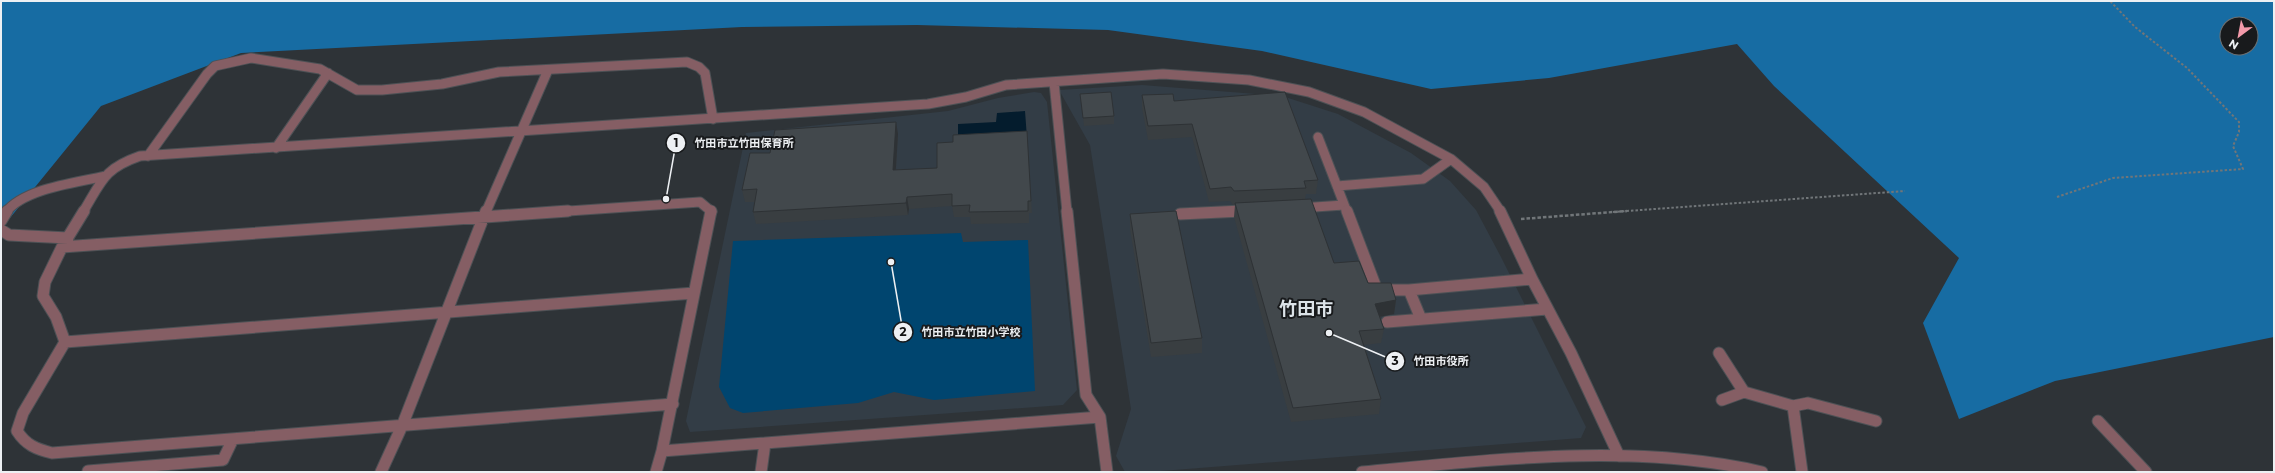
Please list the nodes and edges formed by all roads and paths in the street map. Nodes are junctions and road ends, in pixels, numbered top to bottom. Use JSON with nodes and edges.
{"nodes":[{"id":1,"x":2110,"y":1,"type":"edge"},
{"id":2,"x":548,"y":70,"type":"junction"},
{"id":3,"x":328,"y":73,"type":"junction"},
{"id":4,"x":1054,"y":82,"type":"junction"},
{"id":5,"x":713,"y":119,"type":"junction"},
{"id":6,"x":522,"y":132,"type":"junction"},
{"id":7,"x":1318,"y":137,"type":"dead end"},
{"id":8,"x":276,"y":148,"type":"junction"},
{"id":9,"x":148,"y":156,"type":"junction"},
{"id":10,"x":1451,"y":159,"type":"junction"},
{"id":11,"x":105,"y":176,"type":"junction"},
{"id":12,"x":1337,"y":186,"type":"junction"},
{"id":13,"x":1905,"y":191,"type":"dead end"},
{"id":14,"x":2057,"y":197,"type":"dead end"},
{"id":15,"x":1344,"y":205,"type":"junction"},
{"id":16,"x":1290,"y":208,"type":"edge"},
{"id":17,"x":1258,"y":210,"type":"edge"},
{"id":18,"x":1180,"y":214,"type":"dead end"},
{"id":19,"x":483,"y":219,"type":"junction"},
{"id":20,"x":1506,"y":220,"type":"junction"},
{"id":21,"x":1,"y":221,"type":"edge"},
{"id":22,"x":1,"y":230,"type":"edge"},
{"id":23,"x":65,"y":243,"type":"junction"},
{"id":24,"x":1532,"y":279,"type":"junction"},
{"id":25,"x":1410,"y":290,"type":"junction"},
{"id":26,"x":694,"y":293,"type":"junction"},
{"id":27,"x":1548,"y":310,"type":"junction"},
{"id":28,"x":447,"y":312,"type":"junction"},
{"id":29,"x":1421,"y":319,"type":"junction"},
{"id":30,"x":1387,"y":322,"type":"dead end"},
{"id":31,"x":65,"y":342,"type":"junction"},
{"id":32,"x":1719,"y":353,"type":"dead end"},
{"id":33,"x":1744,"y":392,"type":"junction"},
{"id":34,"x":1722,"y":400,"type":"dead end"},
{"id":35,"x":673,"y":404,"type":"junction"},
{"id":36,"x":1793,"y":406,"type":"junction"},
{"id":37,"x":1100,"y":417,"type":"junction"},
{"id":38,"x":1876,"y":421,"type":"dead end"},
{"id":39,"x":2098,"y":421,"type":"dead end"},
{"id":40,"x":402,"y":426,"type":"junction"},
{"id":41,"x":233,"y":439,"type":"junction"},
{"id":42,"x":765,"y":443,"type":"junction"},
{"id":43,"x":662,"y":451,"type":"junction"},
{"id":44,"x":1619,"y":456,"type":"junction"},
{"id":45,"x":88,"y":471,"type":"dead end"},
{"id":46,"x":381,"y":472,"type":"edge"},
{"id":47,"x":656,"y":472,"type":"edge"},
{"id":48,"x":761,"y":472,"type":"edge"},
{"id":49,"x":1107,"y":472,"type":"edge"},
{"id":50,"x":1362,"y":472,"type":"edge"},
{"id":51,"x":1762,"y":472,"type":"edge"},
{"id":52,"x":1802,"y":472,"type":"edge"},
{"id":53,"x":2146,"y":472,"type":"edge"}],
"edges":[{"from":1,"to":14,"type":"path"},
{"from":2,"to":3,"type":"street"},
{"from":2,"to":5,"type":"street"},
{"from":2,"to":6,"type":"street"},
{"from":3,"to":8,"type":"street"},
{"from":3,"to":9,"type":"street"},
{"from":4,"to":5,"type":"street"},
{"from":4,"to":10,"type":"street"},
{"from":4,"to":37,"type":"street"},
{"from":5,"to":6,"type":"street"},
{"from":6,"to":8,"type":"street"},
{"from":6,"to":19,"type":"street"},
{"from":7,"to":12,"type":"street"},
{"from":8,"to":9,"type":"street"},
{"from":9,"to":11,"type":"street"},
{"from":10,"to":12,"type":"street"},
{"from":10,"to":20,"type":"street"},
{"from":11,"to":21,"type":"street"},
{"from":11,"to":23,"type":"street"},
{"from":12,"to":15,"type":"street"},
{"from":13,"to":20,"type":"path"},
{"from":15,"to":16,"type":"street"},
{"from":15,"to":25,"type":"street"},
{"from":17,"to":18,"type":"street"},
{"from":19,"to":23,"type":"street"},
{"from":19,"to":26,"type":"street"},
{"from":19,"to":28,"type":"street"},
{"from":20,"to":24,"type":"street"},
{"from":22,"to":23,"type":"street"},
{"from":23,"to":31,"type":"street"},
{"from":24,"to":25,"type":"street"},
{"from":24,"to":27,"type":"street"},
{"from":25,"to":29,"type":"street"},
{"from":26,"to":28,"type":"street"},
{"from":26,"to":35,"type":"street"},
{"from":27,"to":29,"type":"street"},
{"from":27,"to":44,"type":"street"},
{"from":28,"to":31,"type":"street"},
{"from":28,"to":40,"type":"street"},
{"from":29,"to":30,"type":"street"},
{"from":31,"to":41,"type":"street"},
{"from":32,"to":33,"type":"street"},
{"from":33,"to":34,"type":"street"},
{"from":33,"to":36,"type":"street"},
{"from":35,"to":40,"type":"street"},
{"from":35,"to":43,"type":"street"},
{"from":36,"to":38,"type":"street"},
{"from":36,"to":52,"type":"street"},
{"from":37,"to":42,"type":"street"},
{"from":37,"to":49,"type":"street"},
{"from":39,"to":53,"type":"street"},
{"from":40,"to":41,"type":"street"},
{"from":40,"to":46,"type":"street"},
{"from":41,"to":45,"type":"street"},
{"from":42,"to":43,"type":"street"},
{"from":42,"to":48,"type":"street"},
{"from":43,"to":47,"type":"street"},
{"from":44,"to":50,"type":"street"},
{"from":44,"to":51,"type":"street"}]}
